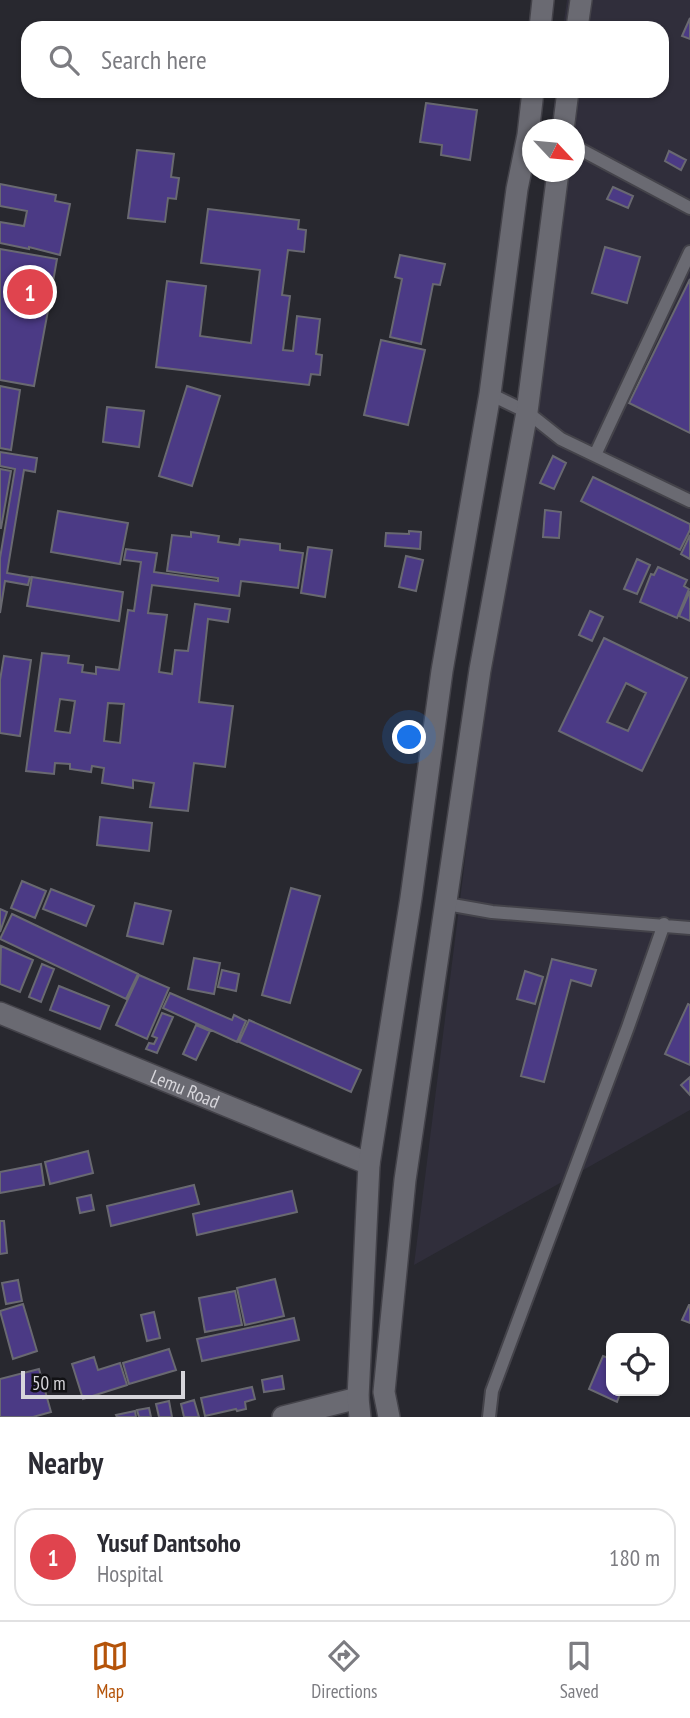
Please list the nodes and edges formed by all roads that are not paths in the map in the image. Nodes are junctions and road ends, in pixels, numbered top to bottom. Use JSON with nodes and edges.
{"nodes":[{"id":1,"x":543,"y":0,"type":"edge"},
{"id":2,"x":581,"y":0,"type":"edge"},
{"id":3,"x":541,"y":21,"type":"edge"},
{"id":4,"x":578,"y":21,"type":"edge"},
{"id":5,"x":532,"y":98,"type":"edge"},
{"id":6,"x":567,"y":98,"type":"edge"},
{"id":7,"x":564,"y":119,"type":"edge"},
{"id":8,"x":585,"y":151,"type":"edge"},
{"id":9,"x":557,"y":182,"type":"edge"},
{"id":10,"x":690,"y":208,"type":"edge"},
{"id":11,"x":690,"y":253,"type":"edge"},
{"id":12,"x":490,"y":394,"type":"junction"},
{"id":13,"x":527,"y":412,"type":"junction"},
{"id":14,"x":595,"y":455,"type":"junction"},
{"id":15,"x":690,"y":501,"type":"edge"},
{"id":16,"x":447,"y":904,"type":"junction"},
{"id":17,"x":664,"y":924,"type":"junction"},
{"id":18,"x":690,"y":928,"type":"edge"},
{"id":19,"x":0,"y":1013,"type":"edge"},
{"id":20,"x":369,"y":1164,"type":"junction"},
{"id":21,"x":359,"y":1408,"type":"edge"},
{"id":22,"x":283,"y":1417,"type":"edge"},
{"id":23,"x":389,"y":1417,"type":"edge"},
{"id":24,"x":489,"y":1417,"type":"edge"}],
"edges":[{"from":1,"to":3,"type":"street"},
{"from":2,"to":4,"type":"street"},
{"from":5,"to":12,"type":"street"},
{"from":6,"to":7,"type":"street"},
{"from":8,"to":10,"type":"lane"},
{"from":9,"to":13,"type":"street"},
{"from":11,"to":14,"type":"lane"},
{"from":12,"to":13,"type":"lane"},
{"from":12,"to":20,"type":"street"},
{"from":13,"to":14,"type":"lane"},
{"from":13,"to":16,"type":"street"},
{"from":14,"to":15,"type":"lane"},
{"from":16,"to":17,"type":"lane"},
{"from":16,"to":23,"type":"street"},
{"from":17,"to":18,"type":"lane"},
{"from":17,"to":24,"type":"lane"},
{"from":19,"to":20,"type":"street","name":"Lemu Road"},
{"from":20,"to":21,"type":"street"},
{"from":21,"to":22,"type":"street"}]}
